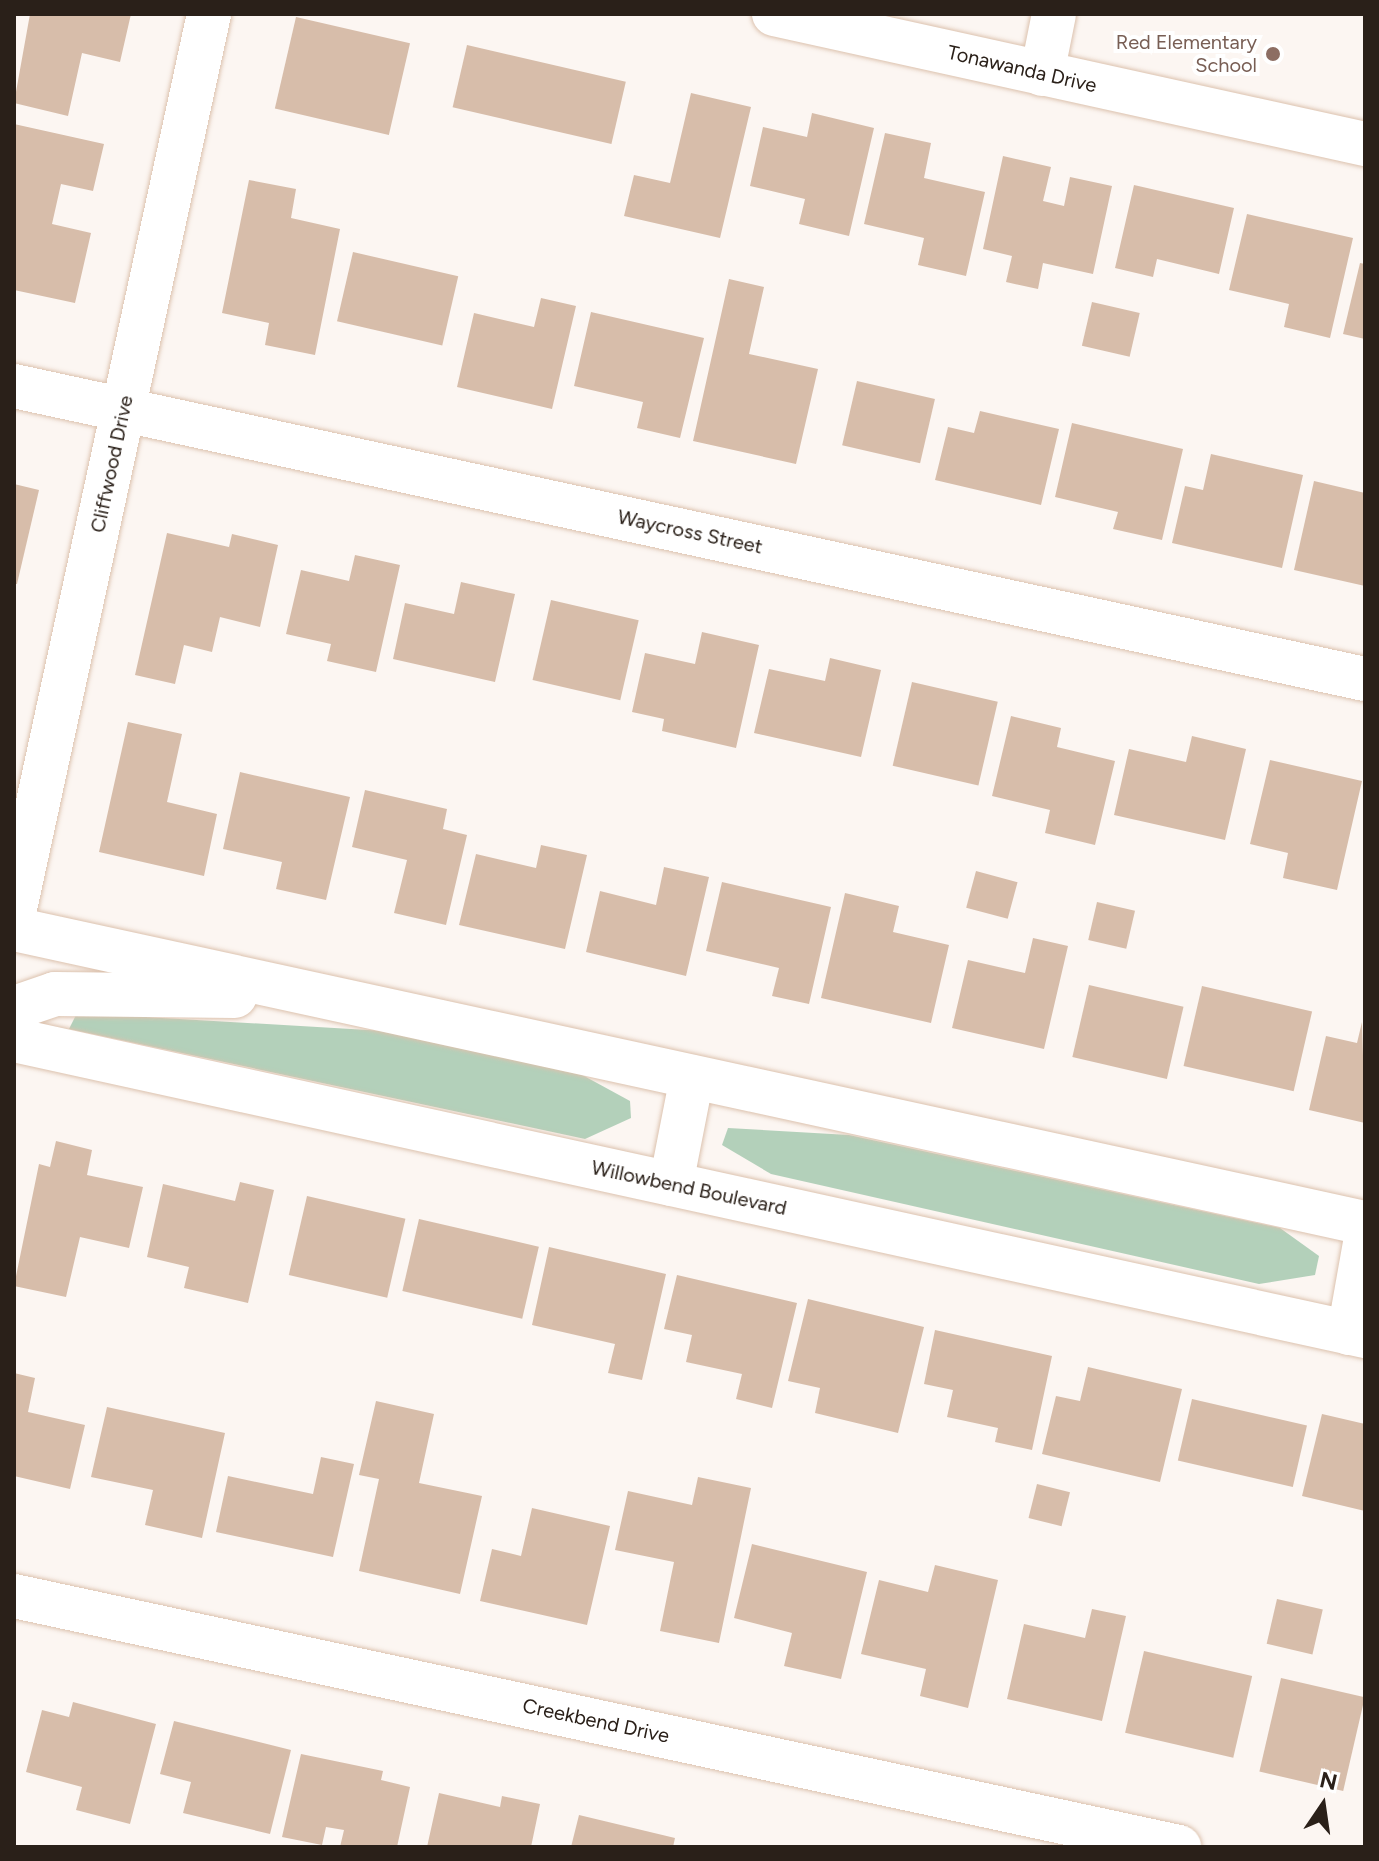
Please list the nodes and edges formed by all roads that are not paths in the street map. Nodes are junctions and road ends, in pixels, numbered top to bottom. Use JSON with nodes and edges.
{"nodes":[{"id":1,"x":209,"y":14,"type":"edge"},
{"id":2,"x":774,"y":14,"type":"edge"},
{"id":3,"x":1054,"y":14,"type":"edge"},
{"id":4,"x":946,"y":32,"type":"edge"},
{"id":5,"x":1042,"y":74,"type":"junction"},
{"id":6,"x":1365,"y":144,"type":"edge"},
{"id":7,"x":14,"y":386,"type":"edge"},
{"id":8,"x":124,"y":410,"type":"junction"},
{"id":9,"x":1365,"y":679,"type":"edge"},
{"id":10,"x":14,"y":913,"type":"edge"},
{"id":11,"x":14,"y":929,"type":"edge"},
{"id":12,"x":326,"y":997,"type":"junction"},
{"id":13,"x":14,"y":1008,"type":"edge"},
{"id":14,"x":14,"y":1040,"type":"edge"},
{"id":15,"x":692,"y":1077,"type":"junction"},
{"id":16,"x":671,"y":1184,"type":"junction"},
{"id":17,"x":1365,"y":1223,"type":"edge"},
{"id":18,"x":1365,"y":1243,"type":"edge"},
{"id":19,"x":1357,"y":1334,"type":"edge"},
{"id":20,"x":14,"y":1596,"type":"edge"},
{"id":21,"x":1179,"y":1847,"type":"edge"}],
"edges":[{"from":1,"to":8,"type":"street","name":"Cliffwood Drive"},
{"from":2,"to":4,"type":"street","name":"Tonawanda Drive"},
{"from":3,"to":5,"type":"street"},
{"from":4,"to":5,"type":"street","name":"Tonawanda Drive"},
{"from":5,"to":6,"type":"street","name":"Tonawanda Drive"},
{"from":7,"to":8,"type":"street","name":"Waycross Street"},
{"from":8,"to":9,"type":"street","name":"Waycross Street"},
{"from":8,"to":10,"type":"street","name":"Cliffwood Drive"},
{"from":11,"to":12,"type":"street"},
{"from":12,"to":13,"type":"street"},
{"from":12,"to":15,"type":"street"},
{"from":14,"to":16,"type":"street","name":"Willowbend Boulevard"},
{"from":15,"to":16,"type":"street"},
{"from":15,"to":17,"type":"street"},
{"from":16,"to":19,"type":"street","name":"Willowbend Boulevard"},
{"from":18,"to":19,"type":"street"},
{"from":20,"to":21,"type":"street","name":"Creekbend Drive"}]}
